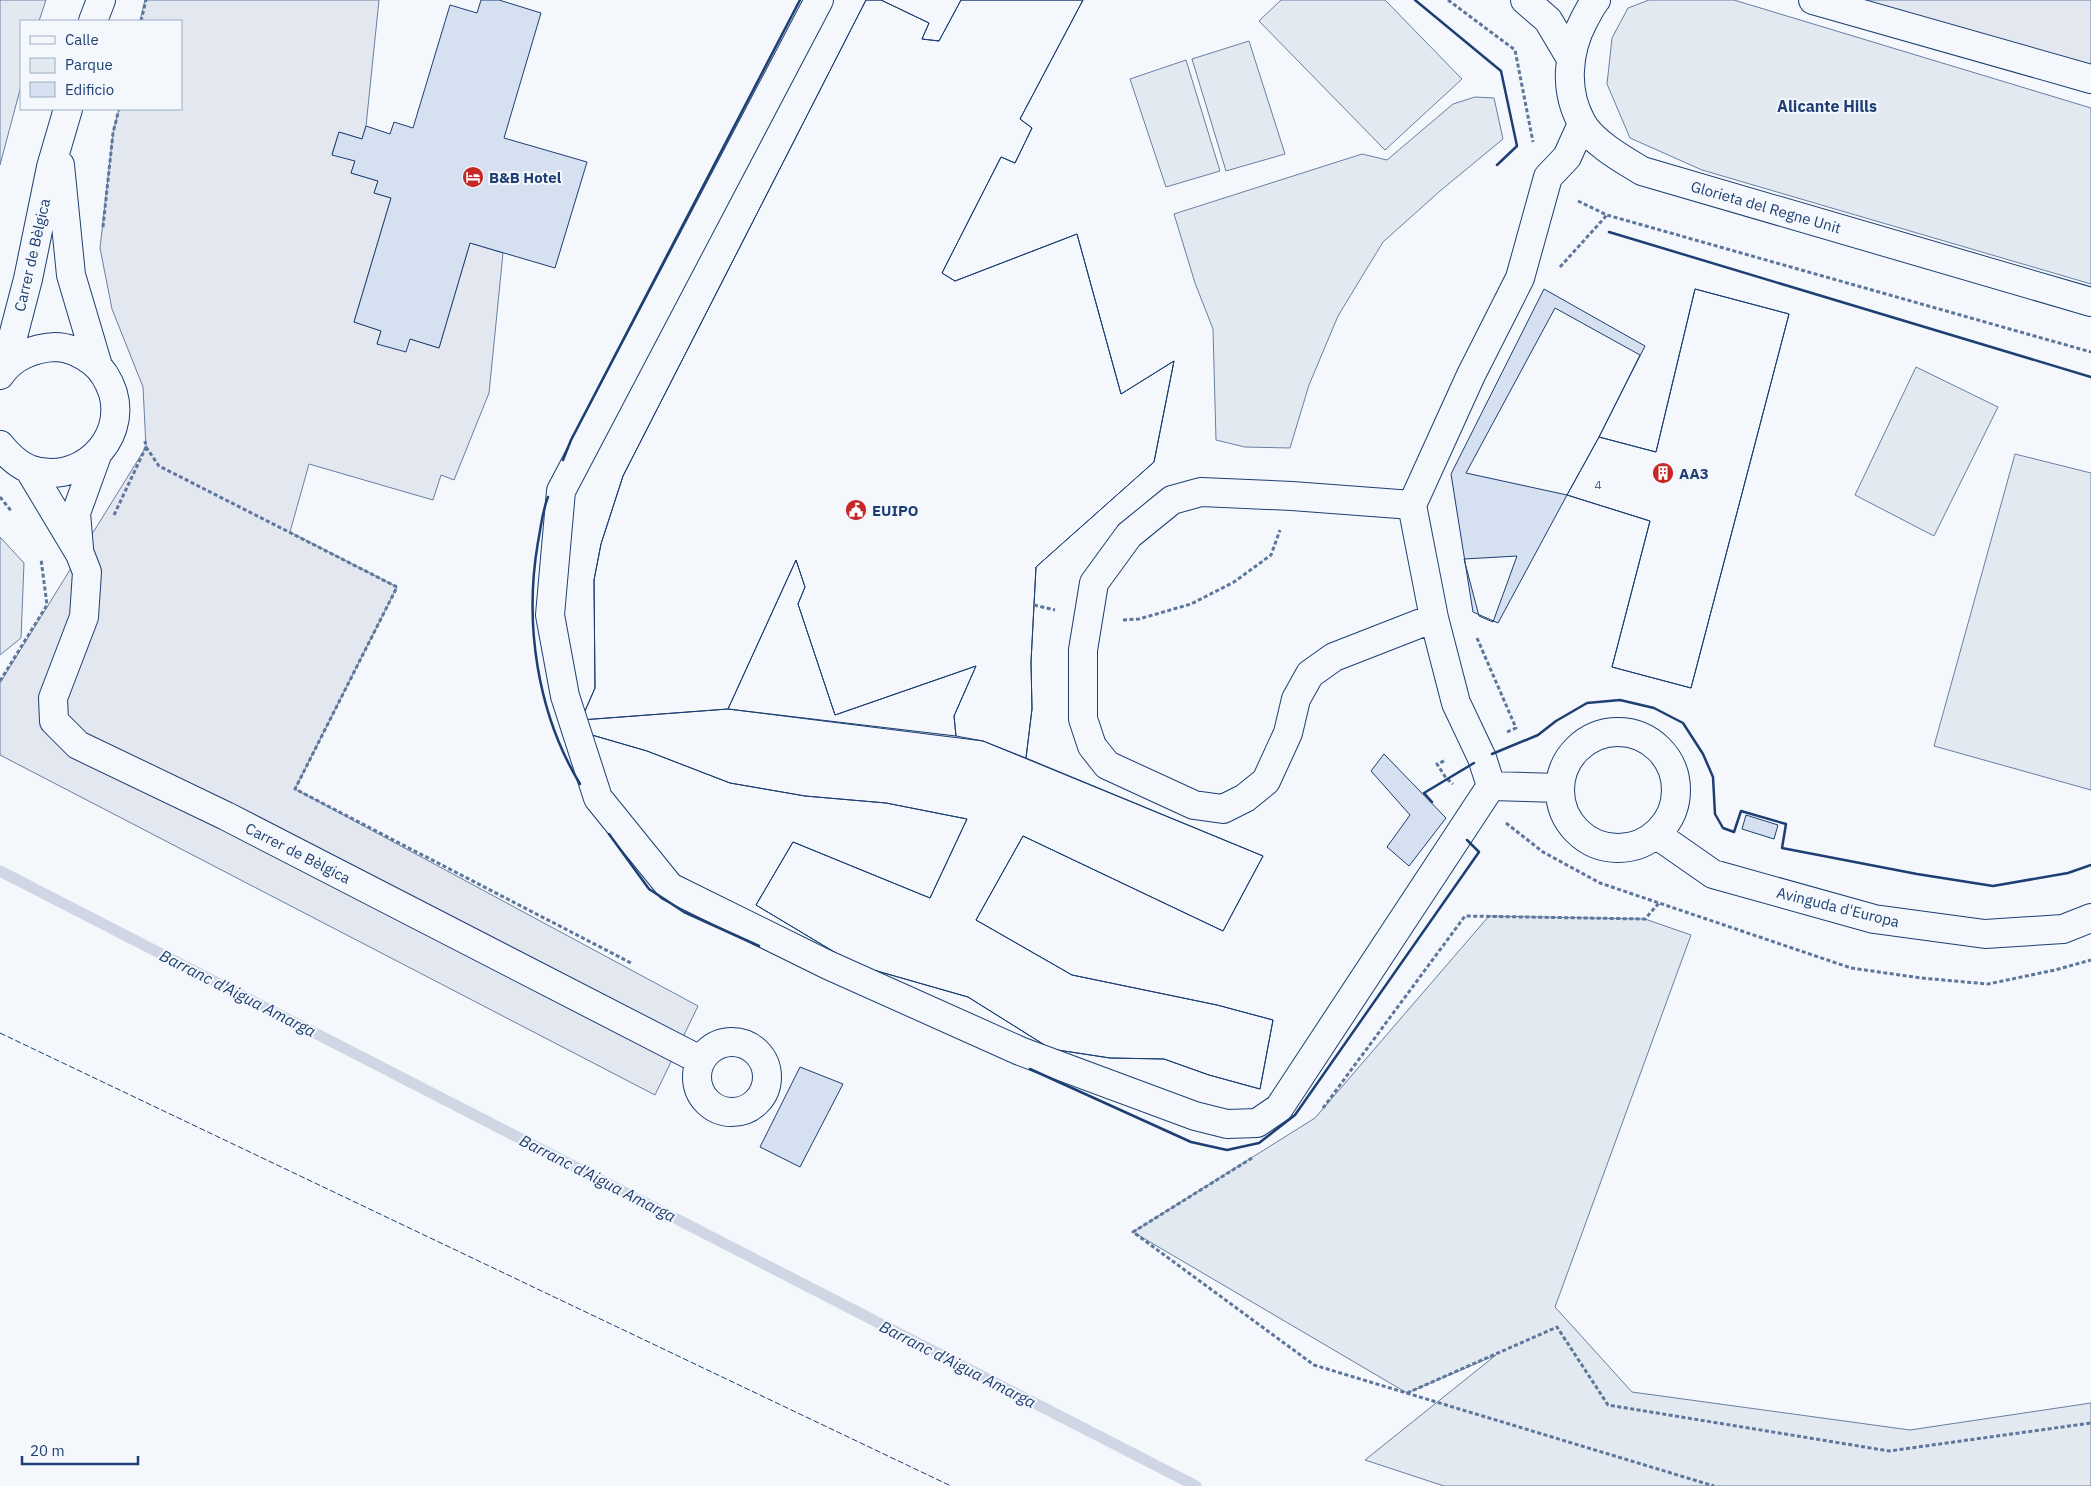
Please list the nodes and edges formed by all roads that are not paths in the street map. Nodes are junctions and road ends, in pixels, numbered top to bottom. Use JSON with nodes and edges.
{"nodes":[{"id":1,"x":101,"y":0,"type":"edge"},
{"id":2,"x":819,"y":0,"type":"edge"},
{"id":3,"x":1525,"y":0,"type":"edge"},
{"id":4,"x":1596,"y":0,"type":"edge"},
{"id":5,"x":1813,"y":0,"type":"edge"},
{"id":6,"x":93,"y":20,"type":"edge"},
{"id":7,"x":1570,"y":57,"type":"junction"},
{"id":8,"x":2091,"y":79,"type":"edge"},
{"id":9,"x":68,"y":110,"type":"edge"},
{"id":10,"x":1582,"y":124,"type":"junction"},
{"id":11,"x":58,"y":143,"type":"junction"},
{"id":12,"x":2091,"y":302,"type":"edge"},
{"id":13,"x":98,"y":366,"type":"junction"},
{"id":14,"x":3,"y":371,"type":"edge"},
{"id":15,"x":0,"y":445,"type":"edge"},
{"id":16,"x":97,"y":455,"type":"junction"},
{"id":17,"x":29,"y":469,"type":"junction"},
{"id":18,"x":1412,"y":505,"type":"junction"},
{"id":19,"x":80,"y":554,"type":"junction"},
{"id":20,"x":1434,"y":618,"type":"junction"},
{"id":21,"x":1559,"y":788,"type":"junction"},
{"id":22,"x":1486,"y":795,"type":"junction"},
{"id":23,"x":1657,"y":834,"type":"junction"},
{"id":24,"x":2091,"y":918,"type":"edge"},
{"id":25,"x":700,"y":1060,"type":"dead end"}],
"edges":[{"from":1,"to":6,"type":"street"},
{"from":2,"to":22,"type":"street"},
{"from":3,"to":7,"type":"street"},
{"from":4,"to":7,"type":"street","name":"Glorieta del Regne Unit"},
{"from":5,"to":8,"type":"street"},
{"from":7,"to":10,"type":"street","name":"Glorieta del Regne Unit"},
{"from":9,"to":11,"type":"street","name":"Carrer de Bèlgica"},
{"from":10,"to":12,"type":"street","name":"Glorieta del Regne Unit"},
{"from":10,"to":18,"type":"street"},
{"from":11,"to":13,"type":"street","name":"Carrer de Bèlgica"},
{"from":11,"to":14,"type":"street","name":"Carrer de Bèlgica"},
{"from":13,"to":14,"type":"street"},
{"from":13,"to":16,"type":"street"},
{"from":15,"to":17,"type":"street"},
{"from":16,"to":17,"type":"street"},
{"from":16,"to":19,"type":"street","name":"Carrer de Bèlgica"},
{"from":17,"to":19,"type":"street","name":"Carrer de Bèlgica"},
{"from":18,"to":20,"type":"street"},
{"from":18,"to":20,"type":"street"},
{"from":19,"to":25,"type":"street","name":"Carrer de Bèlgica"},
{"from":20,"to":22,"type":"street"},
{"from":21,"to":22,"type":"street"},
{"from":21,"to":23,"type":"street"},
{"from":21,"to":23,"type":"street"},
{"from":23,"to":24,"type":"street","name":"Avinguda d'Europa"}]}
